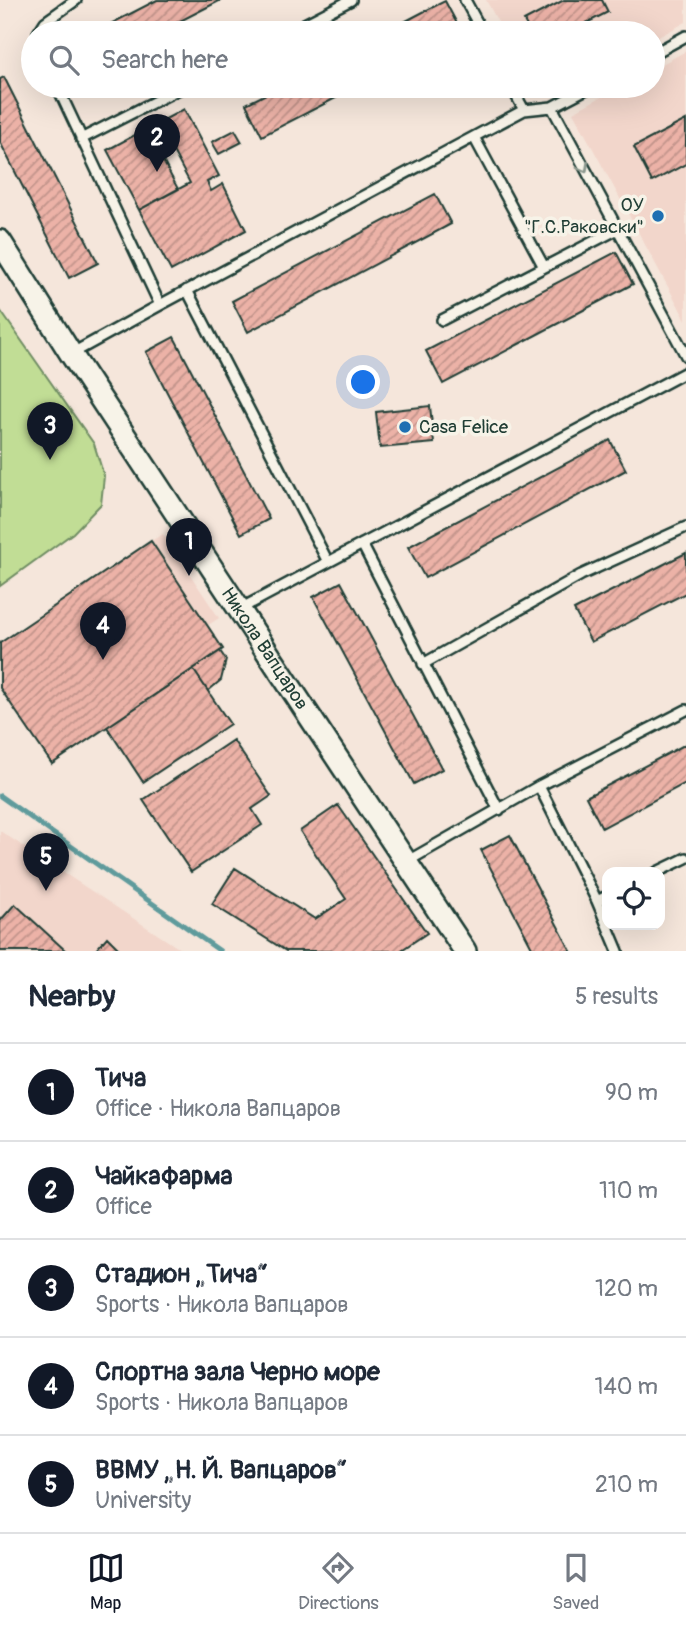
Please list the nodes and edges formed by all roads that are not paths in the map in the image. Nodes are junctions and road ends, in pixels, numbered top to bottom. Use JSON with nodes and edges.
{"nodes":[{"id":1,"x":76,"y":0,"type":"edge"},
{"id":2,"x":351,"y":0,"type":"edge"},
{"id":3,"x":465,"y":0,"type":"edge"},
{"id":4,"x":46,"y":21,"type":"edge"},
{"id":5,"x":310,"y":21,"type":"edge"},
{"id":6,"x":476,"y":21,"type":"edge"},
{"id":7,"x":686,"y":37,"type":"edge"},
{"id":8,"x":665,"y":48,"type":"edge"},
{"id":9,"x":62,"y":98,"type":"edge"},
{"id":10,"x":161,"y":98,"type":"edge"},
{"id":11,"x":518,"y":98,"type":"edge"},
{"id":12,"x":569,"y":98,"type":"edge"},
{"id":13,"x":552,"y":107,"type":"junction"},
{"id":14,"x":524,"y":110,"type":"junction"},
{"id":15,"x":474,"y":137,"type":"junction"},
{"id":16,"x":81,"y":139,"type":"junction"},
{"id":17,"x":616,"y":230,"type":"junction"},
{"id":18,"x":0,"y":241,"type":"edge"},
{"id":19,"x":544,"y":267,"type":"junction"},
{"id":20,"x":187,"y":290,"type":"junction"},
{"id":21,"x":160,"y":304,"type":"junction"},
{"id":22,"x":442,"y":320,"type":"dead end"},
{"id":23,"x":71,"y":354,"type":"junction"},
{"id":24,"x":686,"y":356,"type":"edge"},
{"id":25,"x":686,"y":372,"type":"edge"},
{"id":26,"x":686,"y":527,"type":"edge"},
{"id":27,"x":362,"y":544,"type":"junction"},
{"id":28,"x":328,"y":562,"type":"junction"},
{"id":29,"x":240,"y":610,"type":"junction"},
{"id":30,"x":423,"y":664,"type":"junction"},
{"id":31,"x":686,"y":710,"type":"edge"},
{"id":32,"x":539,"y":786,"type":"junction"},
{"id":33,"x":499,"y":810,"type":"junction"},
{"id":34,"x":686,"y":858,"type":"edge"},
{"id":35,"x":406,"y":862,"type":"junction"},
{"id":36,"x":665,"y":868,"type":"edge"},
{"id":37,"x":602,"y":898,"type":"edge"},
{"id":38,"x":597,"y":901,"type":"junction"},
{"id":39,"x":466,"y":951,"type":"edge"},
{"id":40,"x":618,"y":951,"type":"edge"}],
"edges":[{"from":1,"to":4,"type":"lane"},
{"from":2,"to":5,"type":"lane"},
{"from":3,"to":6,"type":"lane"},
{"from":7,"to":8,"type":"lane"},
{"from":9,"to":16,"type":"lane"},
{"from":10,"to":16,"type":"lane"},
{"from":11,"to":14,"type":"lane"},
{"from":12,"to":13,"type":"lane"},
{"from":13,"to":14,"type":"lane"},
{"from":13,"to":17,"type":"lane","one_way":true},
{"from":14,"to":15,"type":"lane"},
{"from":15,"to":19,"type":"lane"},
{"from":15,"to":20,"type":"lane"},
{"from":16,"to":21,"type":"lane"},
{"from":17,"to":19,"type":"lane"},
{"from":17,"to":24,"type":"lane"},
{"from":18,"to":23,"type":"street","name":"Никола Вапцаров"},
{"from":19,"to":22,"type":"lane"},
{"from":20,"to":21,"type":"lane"},
{"from":20,"to":28,"type":"lane"},
{"from":21,"to":23,"type":"lane"},
{"from":23,"to":29,"type":"street","name":"Никола Вапцаров"},
{"from":25,"to":27,"type":"lane"},
{"from":26,"to":30,"type":"lane"},
{"from":27,"to":28,"type":"lane"},
{"from":27,"to":30,"type":"lane"},
{"from":28,"to":29,"type":"lane"},
{"from":29,"to":35,"type":"street","name":"Никола Вапцаров"},
{"from":30,"to":33,"type":"lane"},
{"from":31,"to":32,"type":"lane"},
{"from":32,"to":33,"type":"lane"},
{"from":32,"to":38,"type":"lane"},
{"from":33,"to":35,"type":"lane"},
{"from":34,"to":36,"type":"lane"},
{"from":35,"to":39,"type":"street","name":"Никола Вапцаров"},
{"from":37,"to":38,"type":"lane"},
{"from":38,"to":40,"type":"lane"}]}
